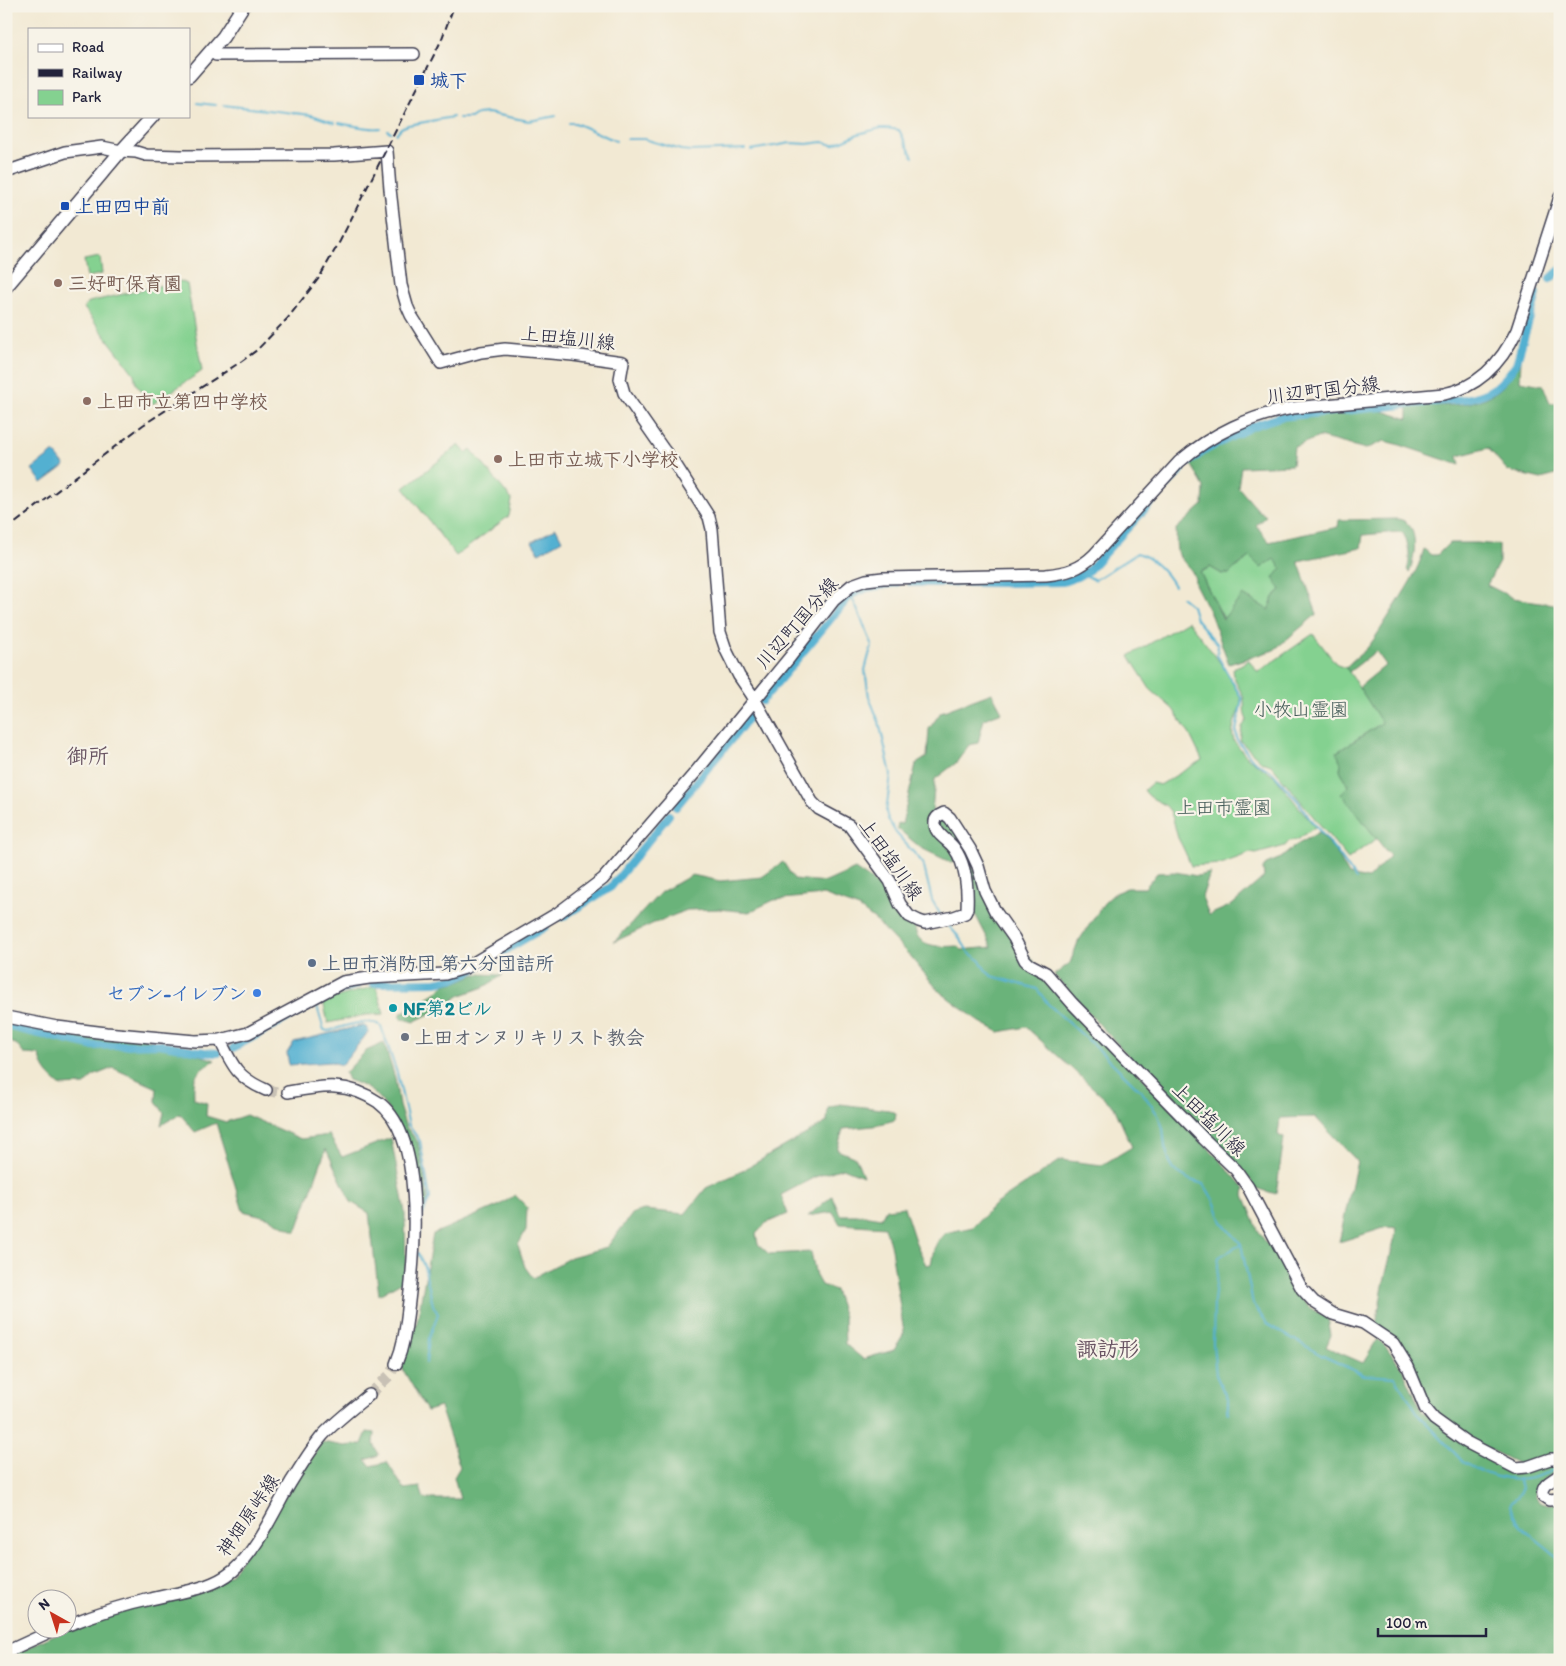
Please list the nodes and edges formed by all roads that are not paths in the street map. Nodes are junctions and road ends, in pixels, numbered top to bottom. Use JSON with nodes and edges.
{"nodes":[{"id":1,"x":243,"y":6,"type":"edge"},
{"id":2,"x":414,"y":54,"type":"dead end"},
{"id":3,"x":216,"y":55,"type":"dead end"},
{"id":4,"x":190,"y":75,"type":"edge"},
{"id":5,"x":151,"y":118,"type":"edge"},
{"id":6,"x":121,"y":151,"type":"junction"},
{"id":7,"x":6,"y":172,"type":"edge"},
{"id":8,"x":1560,"y":197,"type":"edge"},
{"id":9,"x":6,"y":287,"type":"edge"},
{"id":10,"x":754,"y":700,"type":"junction"},
{"id":11,"x":6,"y":1017,"type":"edge"},
{"id":12,"x":220,"y":1040,"type":"junction"},
{"id":13,"x":266,"y":1090,"type":"tunnel mouth"},
{"id":14,"x":288,"y":1092,"type":"tunnel mouth"},
{"id":15,"x":396,"y":1364,"type":"tunnel mouth"},
{"id":16,"x":369,"y":1395,"type":"tunnel mouth"},
{"id":17,"x":1560,"y":1459,"type":"edge"},
{"id":18,"x":1560,"y":1475,"type":"edge"},
{"id":19,"x":1560,"y":1499,"type":"edge"},
{"id":20,"x":78,"y":1621,"type":"edge"},
{"id":21,"x":36,"y":1638,"type":"edge"},
{"id":22,"x":6,"y":1652,"type":"edge"}],
"edges":[{"from":1,"to":4,"type":"main road"},
{"from":2,"to":3,"type":"street"},
{"from":5,"to":6,"type":"main road"},
{"from":6,"to":7,"type":"street"},
{"from":6,"to":9,"type":"main road"},
{"from":6,"to":10,"type":"street","name":"上田塩川線"},
{"from":8,"to":10,"type":"street","name":"川辺町国分線"},
{"from":10,"to":12,"type":"street","name":"川辺町国分線"},
{"from":10,"to":17,"type":"street","name":"上田塩川線"},
{"from":11,"to":12,"type":"street","name":"川辺町国分線"},
{"from":12,"to":13,"type":"street"},
{"from":14,"to":15,"type":"street"},
{"from":16,"to":20,"type":"street","name":"神畑原峠線"},
{"from":18,"to":19,"type":"street"},
{"from":21,"to":22,"type":"street"}]}
